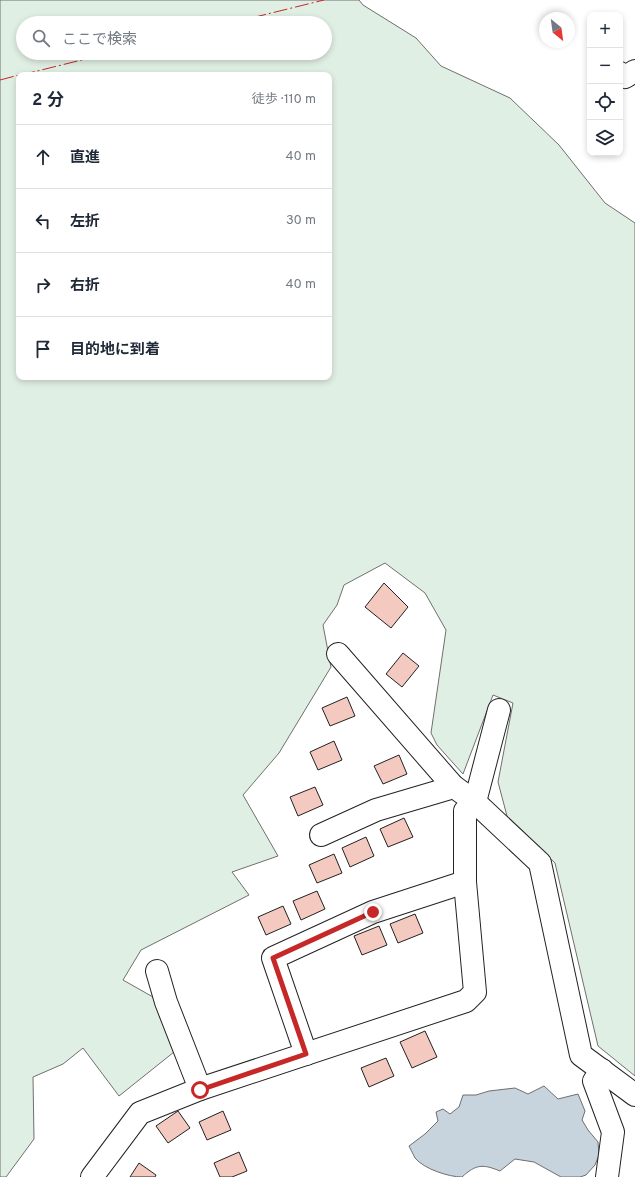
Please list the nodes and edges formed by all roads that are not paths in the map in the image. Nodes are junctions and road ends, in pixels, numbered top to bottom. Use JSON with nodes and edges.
{"nodes":[{"id":1,"x":635,"y":71,"type":"edge"},
{"id":2,"x":623,"y":75,"type":"edge"},
{"id":3,"x":338,"y":654,"type":"dead end"},
{"id":4,"x":499,"y":710,"type":"dead end"},
{"id":5,"x":453,"y":786,"type":"junction"},
{"id":6,"x":474,"y":802,"type":"junction"},
{"id":7,"x":321,"y":835,"type":"dead end"},
{"id":8,"x":465,"y":882,"type":"junction"},
{"id":9,"x":157,"y":971,"type":"dead end"},
{"id":10,"x":306,"y":1054,"type":"junction"},
{"id":11,"x":602,"y":1070,"type":"junction"},
{"id":12,"x":200,"y":1090,"type":"junction"},
{"id":13,"x":635,"y":1095,"type":"edge"},
{"id":14,"x":92,"y":1177,"type":"edge"},
{"id":15,"x":607,"y":1177,"type":"edge"}],
"edges":[{"from":1,"to":2,"type":"street"},
{"from":3,"to":5,"type":"street"},
{"from":4,"to":6,"type":"street"},
{"from":5,"to":6,"type":"street"},
{"from":5,"to":7,"type":"street"},
{"from":6,"to":8,"type":"street"},
{"from":6,"to":11,"type":"street"},
{"from":8,"to":10,"type":"street"},
{"from":8,"to":10,"type":"street"},
{"from":9,"to":12,"type":"street"},
{"from":10,"to":12,"type":"street"},
{"from":11,"to":13,"type":"street"},
{"from":11,"to":15,"type":"street"},
{"from":12,"to":14,"type":"street"}]}
